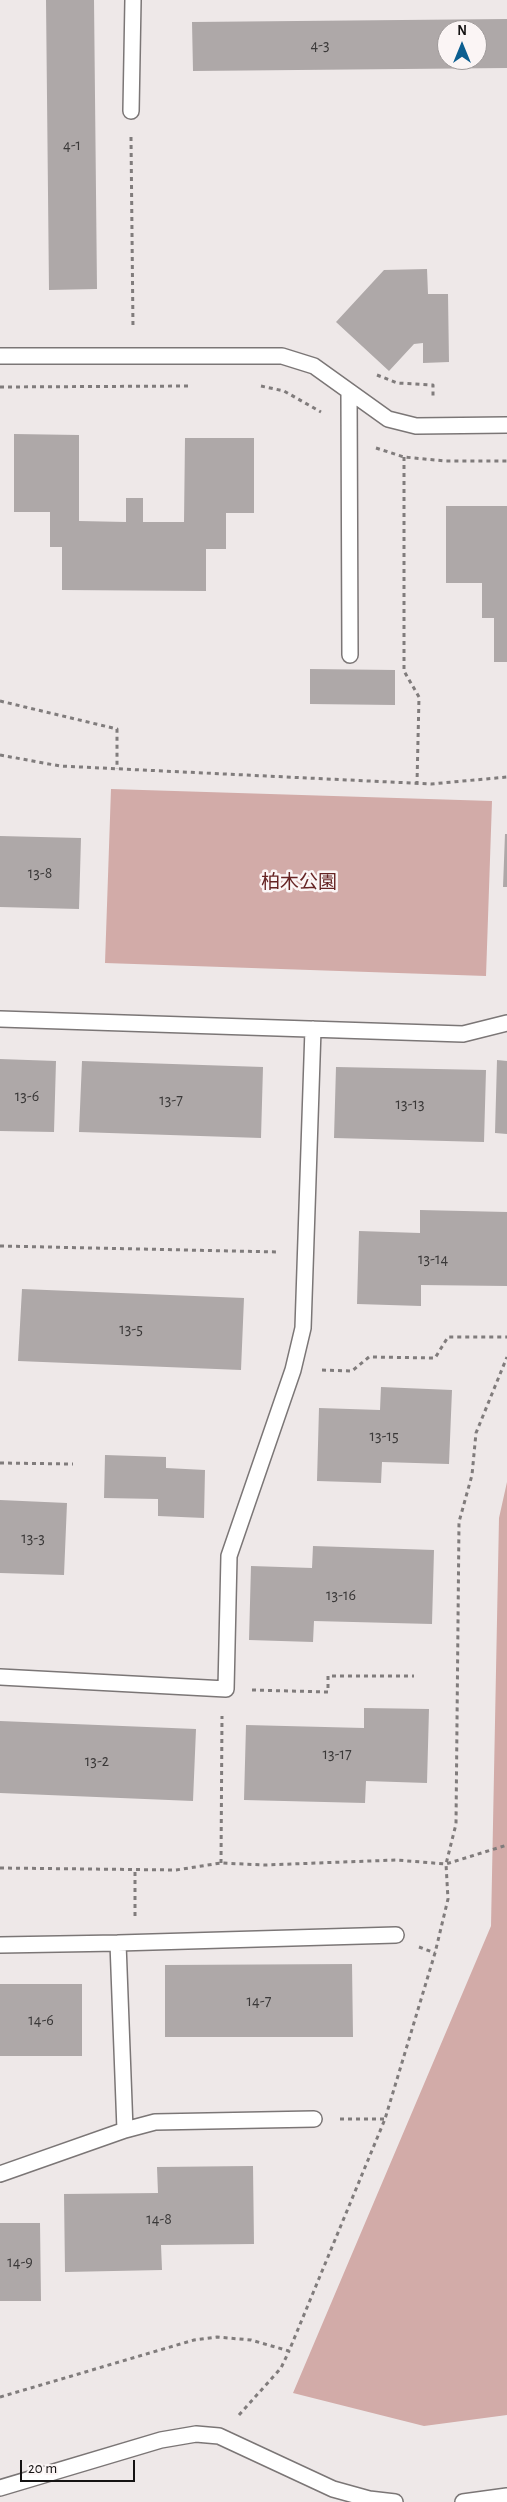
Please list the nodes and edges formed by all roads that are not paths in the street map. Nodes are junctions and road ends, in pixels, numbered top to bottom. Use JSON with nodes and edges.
{"nodes":[{"id":1,"x":132,"y":0,"type":"edge"},
{"id":2,"x":131,"y":111,"type":"road end"},
{"id":3,"x":0,"y":356,"type":"edge"},
{"id":4,"x":349,"y":392,"type":"junction"},
{"id":5,"x":507,"y":425,"type":"edge"},
{"id":6,"x":350,"y":655,"type":"dead end"},
{"id":7,"x":0,"y":1020,"type":"edge"},
{"id":8,"x":507,"y":1023,"type":"edge"},
{"id":9,"x":313,"y":1029,"type":"junction"},
{"id":10,"x":0,"y":1677,"type":"edge"},
{"id":11,"x":396,"y":1936,"type":"dead end"},
{"id":12,"x":118,"y":1943,"type":"junction"},
{"id":13,"x":0,"y":1945,"type":"edge"},
{"id":14,"x":314,"y":2119,"type":"road end"},
{"id":15,"x":124,"y":2130,"type":"junction"},
{"id":16,"x":0,"y":2174,"type":"edge"},
{"id":17,"x":0,"y":2488,"type":"edge"},
{"id":18,"x":507,"y":2496,"type":"edge"},
{"id":19,"x":394,"y":2502,"type":"edge"},
{"id":20,"x":463,"y":2502,"type":"edge"}],
"edges":[{"from":1,"to":2,"type":"lane"},
{"from":3,"to":4,"type":"lane"},
{"from":4,"to":5,"type":"lane"},
{"from":4,"to":6,"type":"lane"},
{"from":7,"to":9,"type":"lane"},
{"from":8,"to":9,"type":"lane"},
{"from":9,"to":10,"type":"lane"},
{"from":11,"to":12,"type":"lane"},
{"from":12,"to":13,"type":"lane"},
{"from":12,"to":15,"type":"lane"},
{"from":14,"to":15,"type":"lane"},
{"from":15,"to":16,"type":"lane"},
{"from":17,"to":19,"type":"lane"},
{"from":18,"to":20,"type":"lane"}]}
